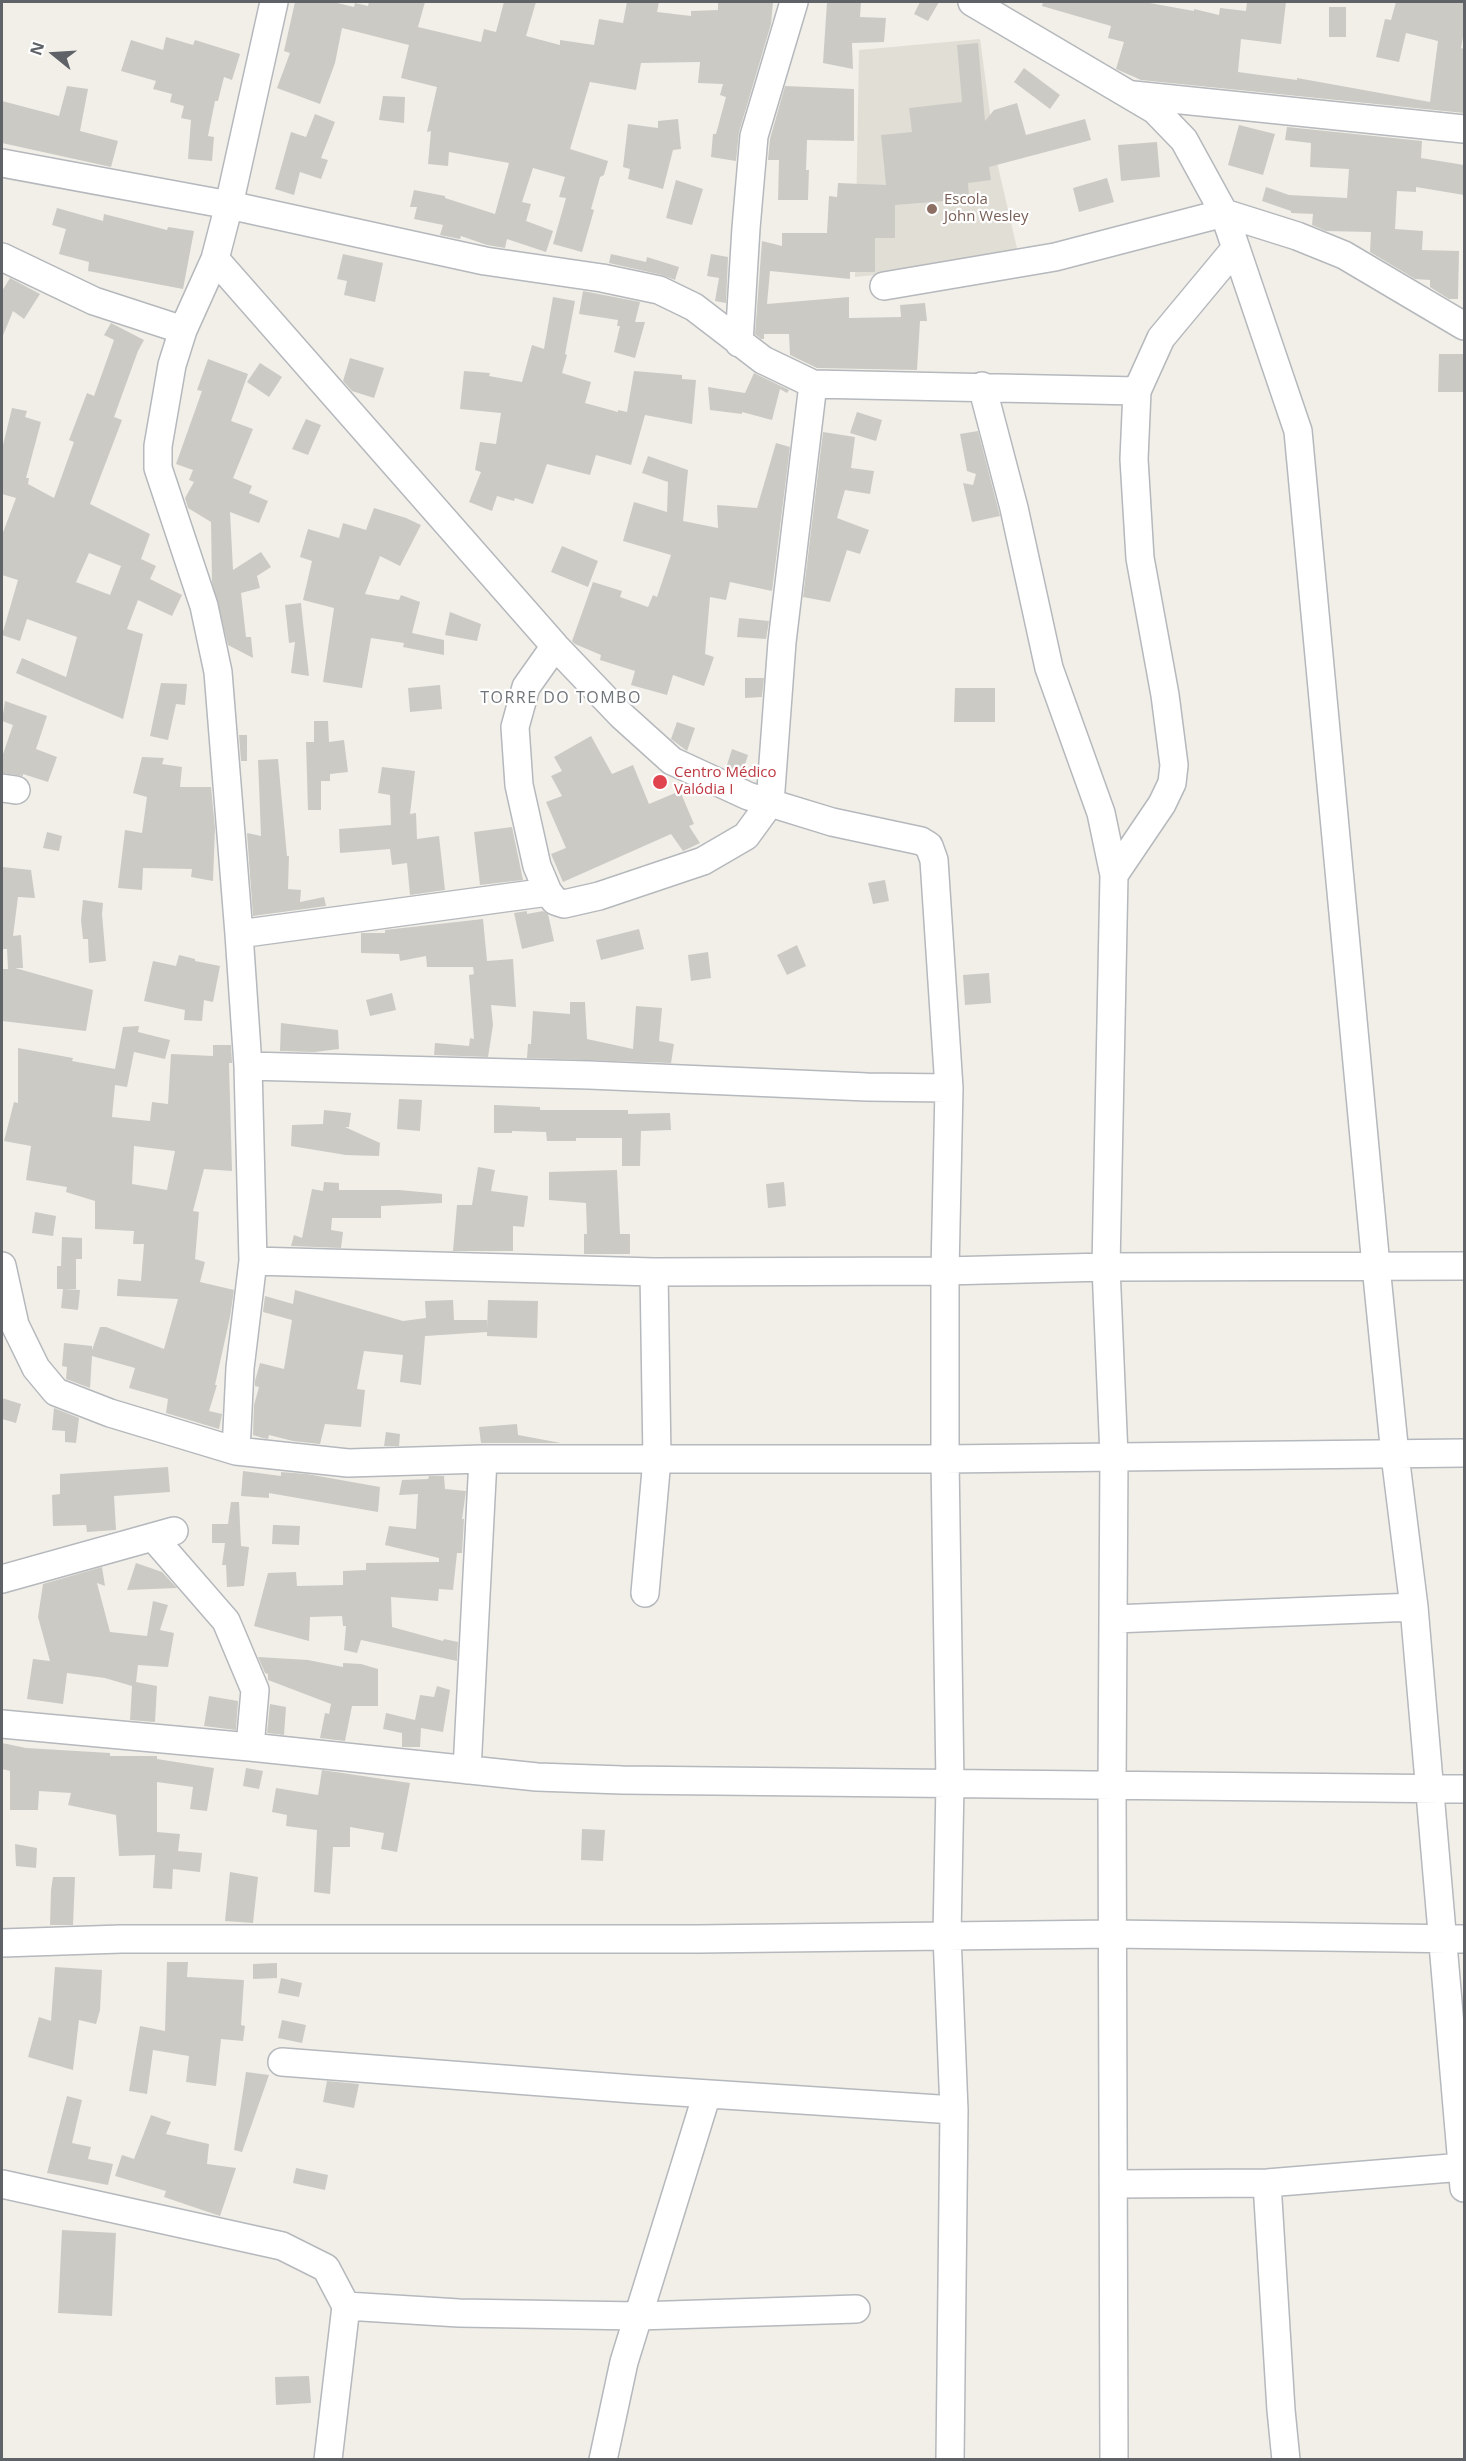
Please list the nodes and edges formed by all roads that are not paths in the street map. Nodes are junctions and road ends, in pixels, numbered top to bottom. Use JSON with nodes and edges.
{"nodes":[{"id":1,"x":274,"y":2,"type":"edge"},
{"id":2,"x":794,"y":2,"type":"edge"},
{"id":3,"x":972,"y":2,"type":"edge"},
{"id":4,"x":1126,"y":94,"type":"junction"},
{"id":5,"x":1464,"y":129,"type":"edge"},
{"id":6,"x":2,"y":163,"type":"edge"},
{"id":7,"x":230,"y":205,"type":"junction"},
{"id":8,"x":1224,"y":213,"type":"junction"},
{"id":9,"x":1235,"y":249,"type":"junction"},
{"id":10,"x":2,"y":257,"type":"edge"},
{"id":11,"x":215,"y":260,"type":"junction"},
{"id":12,"x":884,"y":286,"type":"dead end"},
{"id":13,"x":1464,"y":326,"type":"edge"},
{"id":14,"x":183,"y":330,"type":"junction"},
{"id":15,"x":739,"y":343,"type":"junction"},
{"id":16,"x":813,"y":384,"type":"junction"},
{"id":17,"x":982,"y":386,"type":"junction"},
{"id":18,"x":1137,"y":391,"type":"junction"},
{"id":19,"x":555,"y":646,"type":"junction"},
{"id":20,"x":770,"y":803,"type":"junction"},
{"id":21,"x":1114,"y":875,"type":"junction"},
{"id":22,"x":548,"y":892,"type":"junction"},
{"id":23,"x":239,"y":934,"type":"junction"},
{"id":24,"x":248,"y":1066,"type":"junction"},
{"id":25,"x":949,"y":1088,"type":"junction"},
{"id":26,"x":253,"y":1261,"type":"junction"},
{"id":27,"x":1376,"y":1266,"type":"junction"},
{"id":28,"x":1464,"y":1266,"type":"edge"},
{"id":29,"x":1106,"y":1267,"type":"junction"},
{"id":30,"x":945,"y":1271,"type":"junction"},
{"id":31,"x":654,"y":1272,"type":"junction"},
{"id":32,"x":3,"y":1283,"type":"edge"},
{"id":33,"x":236,"y":1451,"type":"junction"},
{"id":34,"x":1464,"y":1454,"type":"edge"},
{"id":35,"x":1395,"y":1455,"type":"junction"},
{"id":36,"x":1114,"y":1456,"type":"junction"},
{"id":37,"x":483,"y":1459,"type":"junction"},
{"id":38,"x":657,"y":1459,"type":"junction"},
{"id":39,"x":945,"y":1459,"type":"junction"},
{"id":40,"x":2,"y":1579,"type":"edge"},
{"id":41,"x":645,"y":1593,"type":"dead end"},
{"id":42,"x":1414,"y":1607,"type":"junction"},
{"id":43,"x":1114,"y":1619,"type":"junction"},
{"id":44,"x":2,"y":1724,"type":"edge"},
{"id":45,"x":250,"y":1747,"type":"junction"},
{"id":46,"x":467,"y":1770,"type":"junction"},
{"id":47,"x":950,"y":1785,"type":"junction"},
{"id":48,"x":1112,"y":1786,"type":"junction"},
{"id":49,"x":1430,"y":1788,"type":"junction"},
{"id":50,"x":1464,"y":1789,"type":"edge"},
{"id":51,"x":1113,"y":1934,"type":"junction"},
{"id":52,"x":946,"y":1935,"type":"junction"},
{"id":53,"x":1453,"y":1939,"type":"edge"},
{"id":54,"x":2,"y":1943,"type":"edge"},
{"id":55,"x":282,"y":2062,"type":"dead end"},
{"id":56,"x":707,"y":2094,"type":"junction"},
{"id":57,"x":954,"y":2110,"type":"junction"},
{"id":58,"x":1464,"y":2178,"type":"edge"},
{"id":59,"x":1267,"y":2183,"type":"junction"},
{"id":60,"x":2,"y":2184,"type":"edge"},
{"id":61,"x":1114,"y":2184,"type":"junction"},
{"id":62,"x":346,"y":2306,"type":"junction"},
{"id":63,"x":856,"y":2310,"type":"dead end"},
{"id":64,"x":638,"y":2316,"type":"junction"},
{"id":65,"x":328,"y":2460,"type":"edge"},
{"id":66,"x":603,"y":2460,"type":"edge"},
{"id":67,"x":950,"y":2460,"type":"edge"},
{"id":68,"x":1114,"y":2460,"type":"edge"},
{"id":69,"x":1286,"y":2460,"type":"edge"}],
"edges":[{"from":1,"to":7,"type":"street"},
{"from":2,"to":15,"type":"street"},
{"from":3,"to":4,"type":"street"},
{"from":4,"to":5,"type":"street"},
{"from":4,"to":8,"type":"street"},
{"from":6,"to":7,"type":"street"},
{"from":7,"to":11,"type":"street"},
{"from":7,"to":15,"type":"street"},
{"from":8,"to":9,"type":"street"},
{"from":8,"to":12,"type":"street"},
{"from":8,"to":13,"type":"street"},
{"from":9,"to":18,"type":"street"},
{"from":9,"to":27,"type":"street"},
{"from":10,"to":14,"type":"street"},
{"from":11,"to":14,"type":"street"},
{"from":11,"to":19,"type":"street"},
{"from":14,"to":23,"type":"street"},
{"from":15,"to":16,"type":"street"},
{"from":16,"to":17,"type":"street"},
{"from":16,"to":20,"type":"street"},
{"from":17,"to":18,"type":"street"},
{"from":17,"to":21,"type":"street"},
{"from":18,"to":21,"type":"street"},
{"from":19,"to":20,"type":"street"},
{"from":19,"to":22,"type":"street"},
{"from":20,"to":22,"type":"street"},
{"from":20,"to":25,"type":"street"},
{"from":21,"to":29,"type":"street"},
{"from":22,"to":23,"type":"street"},
{"from":23,"to":24,"type":"street"},
{"from":24,"to":25,"type":"street"},
{"from":24,"to":26,"type":"street"},
{"from":25,"to":30,"type":"street"},
{"from":26,"to":31,"type":"street"},
{"from":26,"to":33,"type":"street"},
{"from":27,"to":28,"type":"street"},
{"from":27,"to":29,"type":"street"},
{"from":27,"to":35,"type":"street"},
{"from":29,"to":30,"type":"street"},
{"from":29,"to":36,"type":"street"},
{"from":30,"to":31,"type":"street"},
{"from":30,"to":39,"type":"street"},
{"from":31,"to":38,"type":"street"},
{"from":32,"to":33,"type":"street"},
{"from":33,"to":37,"type":"street"},
{"from":34,"to":35,"type":"street"},
{"from":35,"to":36,"type":"street"},
{"from":35,"to":42,"type":"street"},
{"from":36,"to":39,"type":"street"},
{"from":36,"to":43,"type":"street"},
{"from":37,"to":38,"type":"street"},
{"from":37,"to":46,"type":"street"},
{"from":38,"to":39,"type":"street"},
{"from":38,"to":41,"type":"street"},
{"from":39,"to":47,"type":"street"},
{"from":40,"to":45,"type":"street"},
{"from":42,"to":43,"type":"street"},
{"from":42,"to":49,"type":"street"},
{"from":43,"to":48,"type":"street"},
{"from":44,"to":45,"type":"street"},
{"from":45,"to":46,"type":"street"},
{"from":46,"to":47,"type":"street"},
{"from":47,"to":48,"type":"street"},
{"from":47,"to":52,"type":"street"},
{"from":48,"to":49,"type":"street"},
{"from":48,"to":51,"type":"street"},
{"from":49,"to":50,"type":"street"},
{"from":49,"to":53,"type":"street"},
{"from":51,"to":52,"type":"street"},
{"from":51,"to":53,"type":"street"},
{"from":51,"to":61,"type":"street"},
{"from":52,"to":54,"type":"street"},
{"from":52,"to":57,"type":"street"},
{"from":53,"to":58,"type":"street"},
{"from":55,"to":56,"type":"street"},
{"from":56,"to":57,"type":"street"},
{"from":56,"to":64,"type":"street"},
{"from":57,"to":67,"type":"street"},
{"from":58,"to":59,"type":"street"},
{"from":59,"to":61,"type":"street"},
{"from":59,"to":69,"type":"street"},
{"from":60,"to":62,"type":"street"},
{"from":61,"to":68,"type":"street"},
{"from":62,"to":64,"type":"street"},
{"from":62,"to":65,"type":"street"},
{"from":63,"to":64,"type":"street"},
{"from":64,"to":66,"type":"street"}]}
